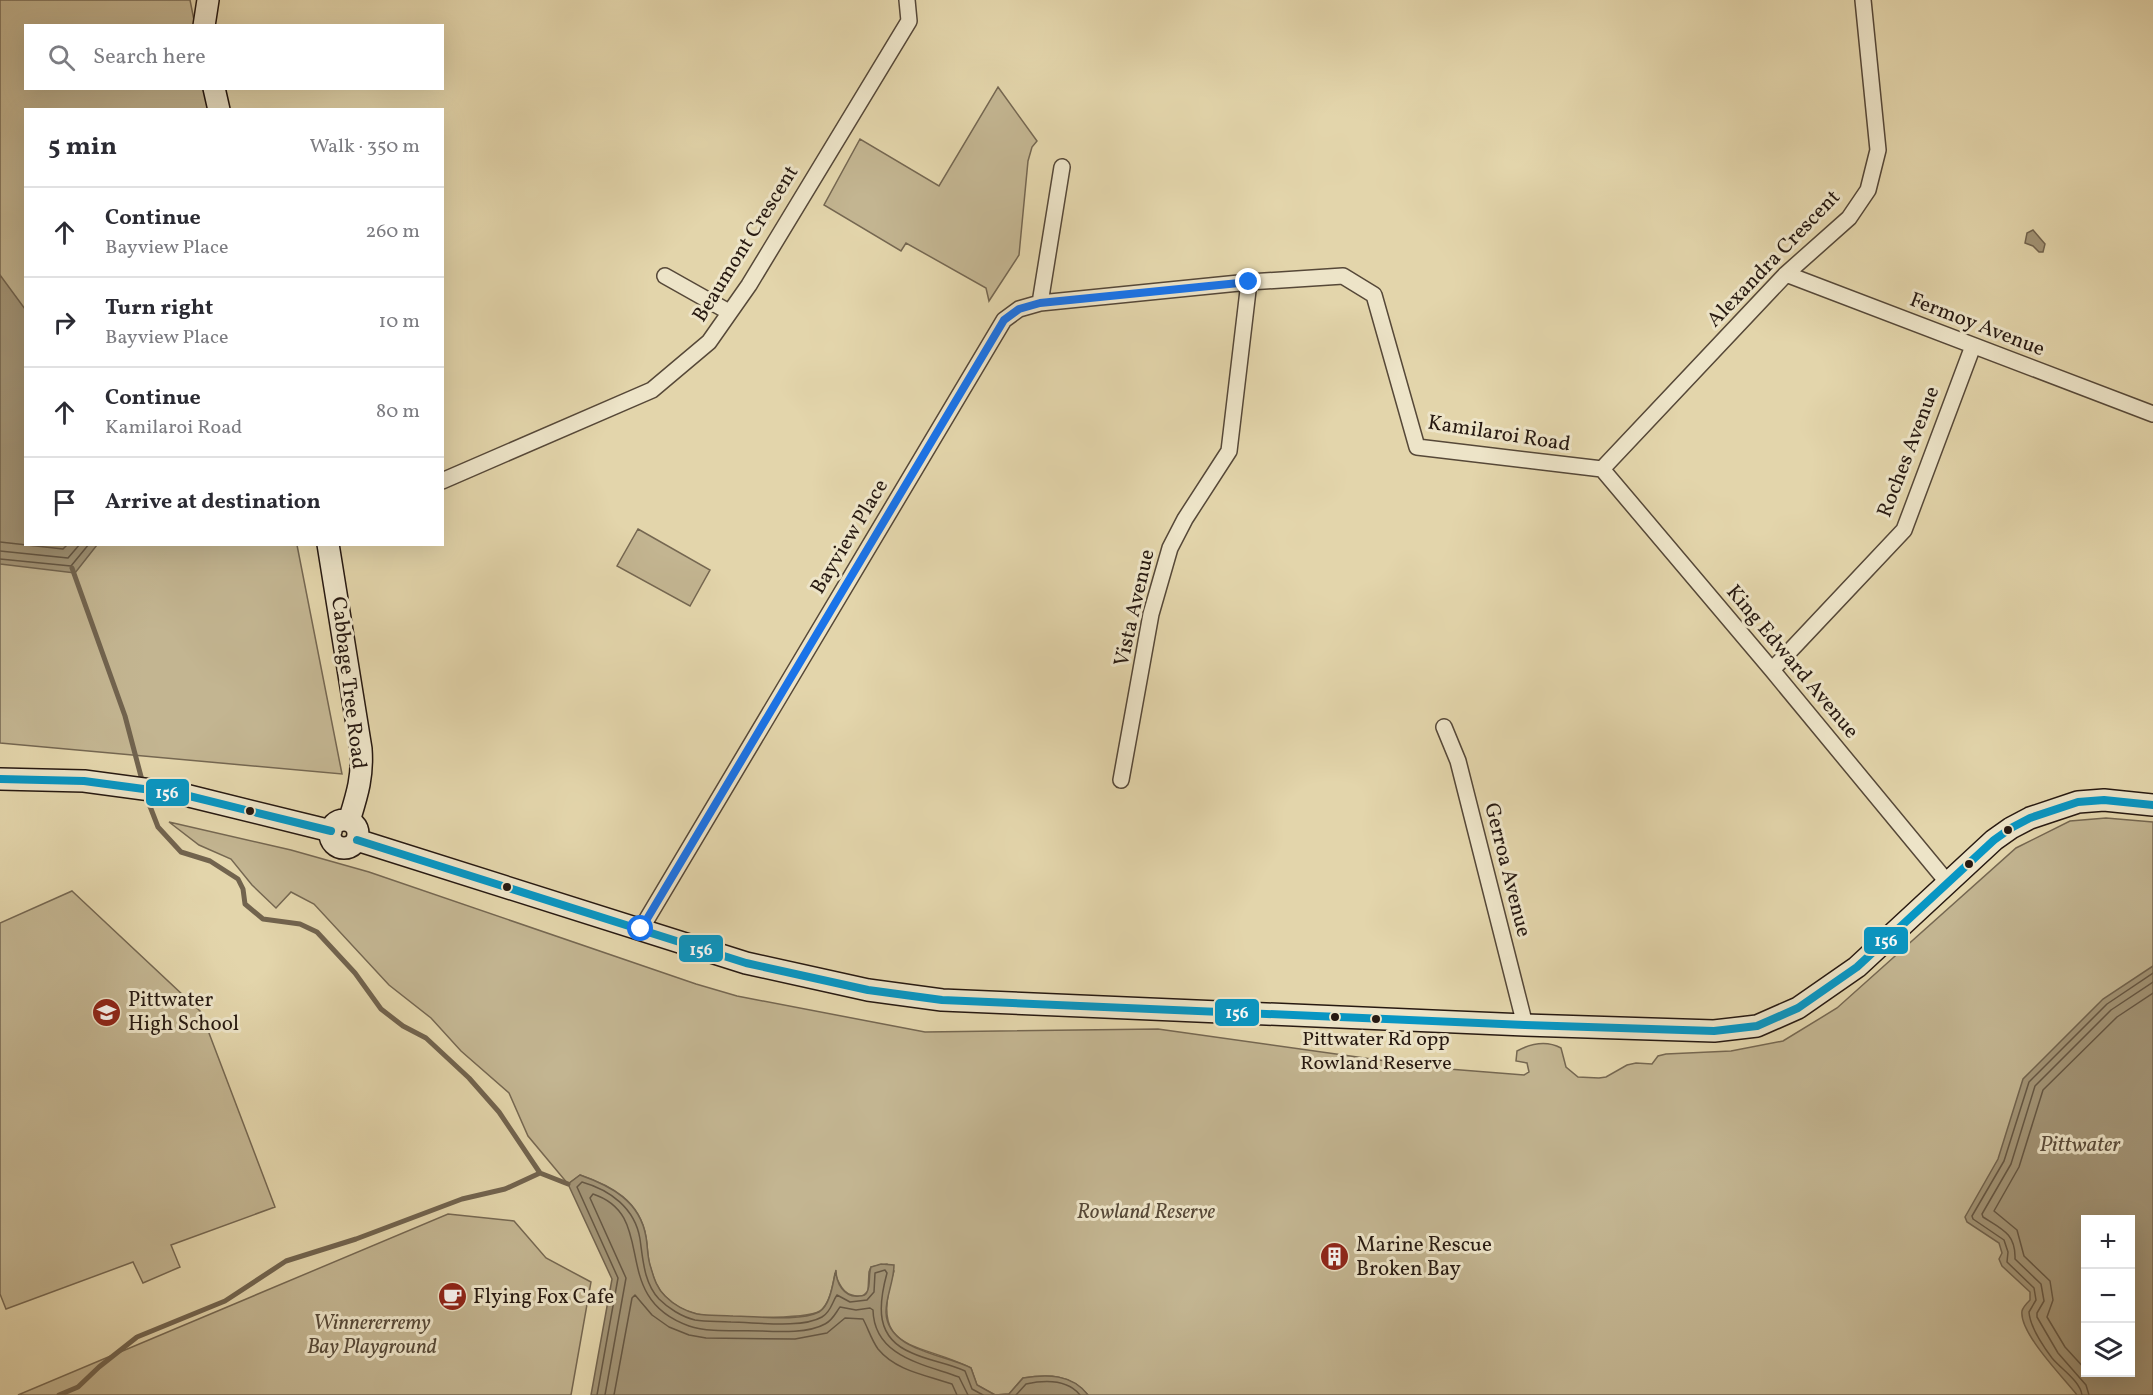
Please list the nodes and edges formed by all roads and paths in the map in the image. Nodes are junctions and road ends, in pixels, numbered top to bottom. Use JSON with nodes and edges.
{"nodes":[{"id":1,"x":208,"y":0,"type":"edge"},
{"id":2,"x":907,"y":0,"type":"edge"},
{"id":3,"x":1863,"y":0,"type":"edge"},
{"id":4,"x":204,"y":24,"type":"edge"},
{"id":5,"x":214,"y":90,"type":"edge"},
{"id":6,"x":219,"y":108,"type":"edge"},
{"id":7,"x":1062,"y":167,"type":"dead end"},
{"id":8,"x":1786,"y":274,"type":"junction"},
{"id":9,"x":665,"y":276,"type":"dead end"},
{"id":10,"x":1249,"y":282,"type":"junction"},
{"id":11,"x":1040,"y":303,"type":"junction"},
{"id":12,"x":729,"y":312,"type":"junction"},
{"id":13,"x":1973,"y":346,"type":"junction"},
{"id":14,"x":2153,"y":414,"type":"edge"},
{"id":15,"x":1602,"y":470,"type":"junction"},
{"id":16,"x":444,"y":480,"type":"edge"},
{"id":17,"x":328,"y":546,"type":"edge"},
{"id":18,"x":1772,"y":670,"type":"junction"},
{"id":19,"x":1444,"y":727,"type":"dead end"},
{"id":20,"x":0,"y":779,"type":"edge"},
{"id":21,"x":1121,"y":780,"type":"dead end"},
{"id":22,"x":2153,"y":805,"type":"edge"},
{"id":23,"x":346,"y":831,"type":"junction"},
{"id":24,"x":1948,"y":883,"type":"junction"},
{"id":25,"x":641,"y":929,"type":"junction"},
{"id":26,"x":1525,"y":1025,"type":"junction"}],
"edges":[{"from":1,"to":4,"type":"main road"},
{"from":2,"to":12,"type":"street","name":"Beaumont Crescent"},
{"from":3,"to":8,"type":"street","name":"Alexandra Crescent"},
{"from":5,"to":6,"type":"main road"},
{"from":7,"to":11,"type":"street"},
{"from":8,"to":13,"type":"street","name":"Fermoy Avenue"},
{"from":8,"to":15,"type":"street","name":"Alexandra Crescent"},
{"from":9,"to":12,"type":"street"},
{"from":10,"to":11,"type":"street","name":"Kamilaroi Road"},
{"from":10,"to":15,"type":"street","name":"Kamilaroi Road"},
{"from":10,"to":21,"type":"street","name":"Vista Avenue"},
{"from":11,"to":25,"type":"street","name":"Bayview Place"},
{"from":12,"to":16,"type":"street","name":"Beaumont Crescent"},
{"from":13,"to":14,"type":"street","name":"Fermoy Avenue"},
{"from":13,"to":18,"type":"street","name":"Roches Avenue"},
{"from":15,"to":18,"type":"street","name":"King Edward Avenue"},
{"from":17,"to":23,"type":"main road","name":"Cabbage Tree Road"},
{"from":18,"to":24,"type":"street","name":"King Edward Avenue"},
{"from":19,"to":26,"type":"street","name":"Gerroa Avenue"},
{"from":20,"to":23,"type":"main road"},
{"from":22,"to":24,"type":"main road"},
{"from":23,"to":25,"type":"main road"},
{"from":24,"to":26,"type":"main road"},
{"from":25,"to":26,"type":"main road"}]}
